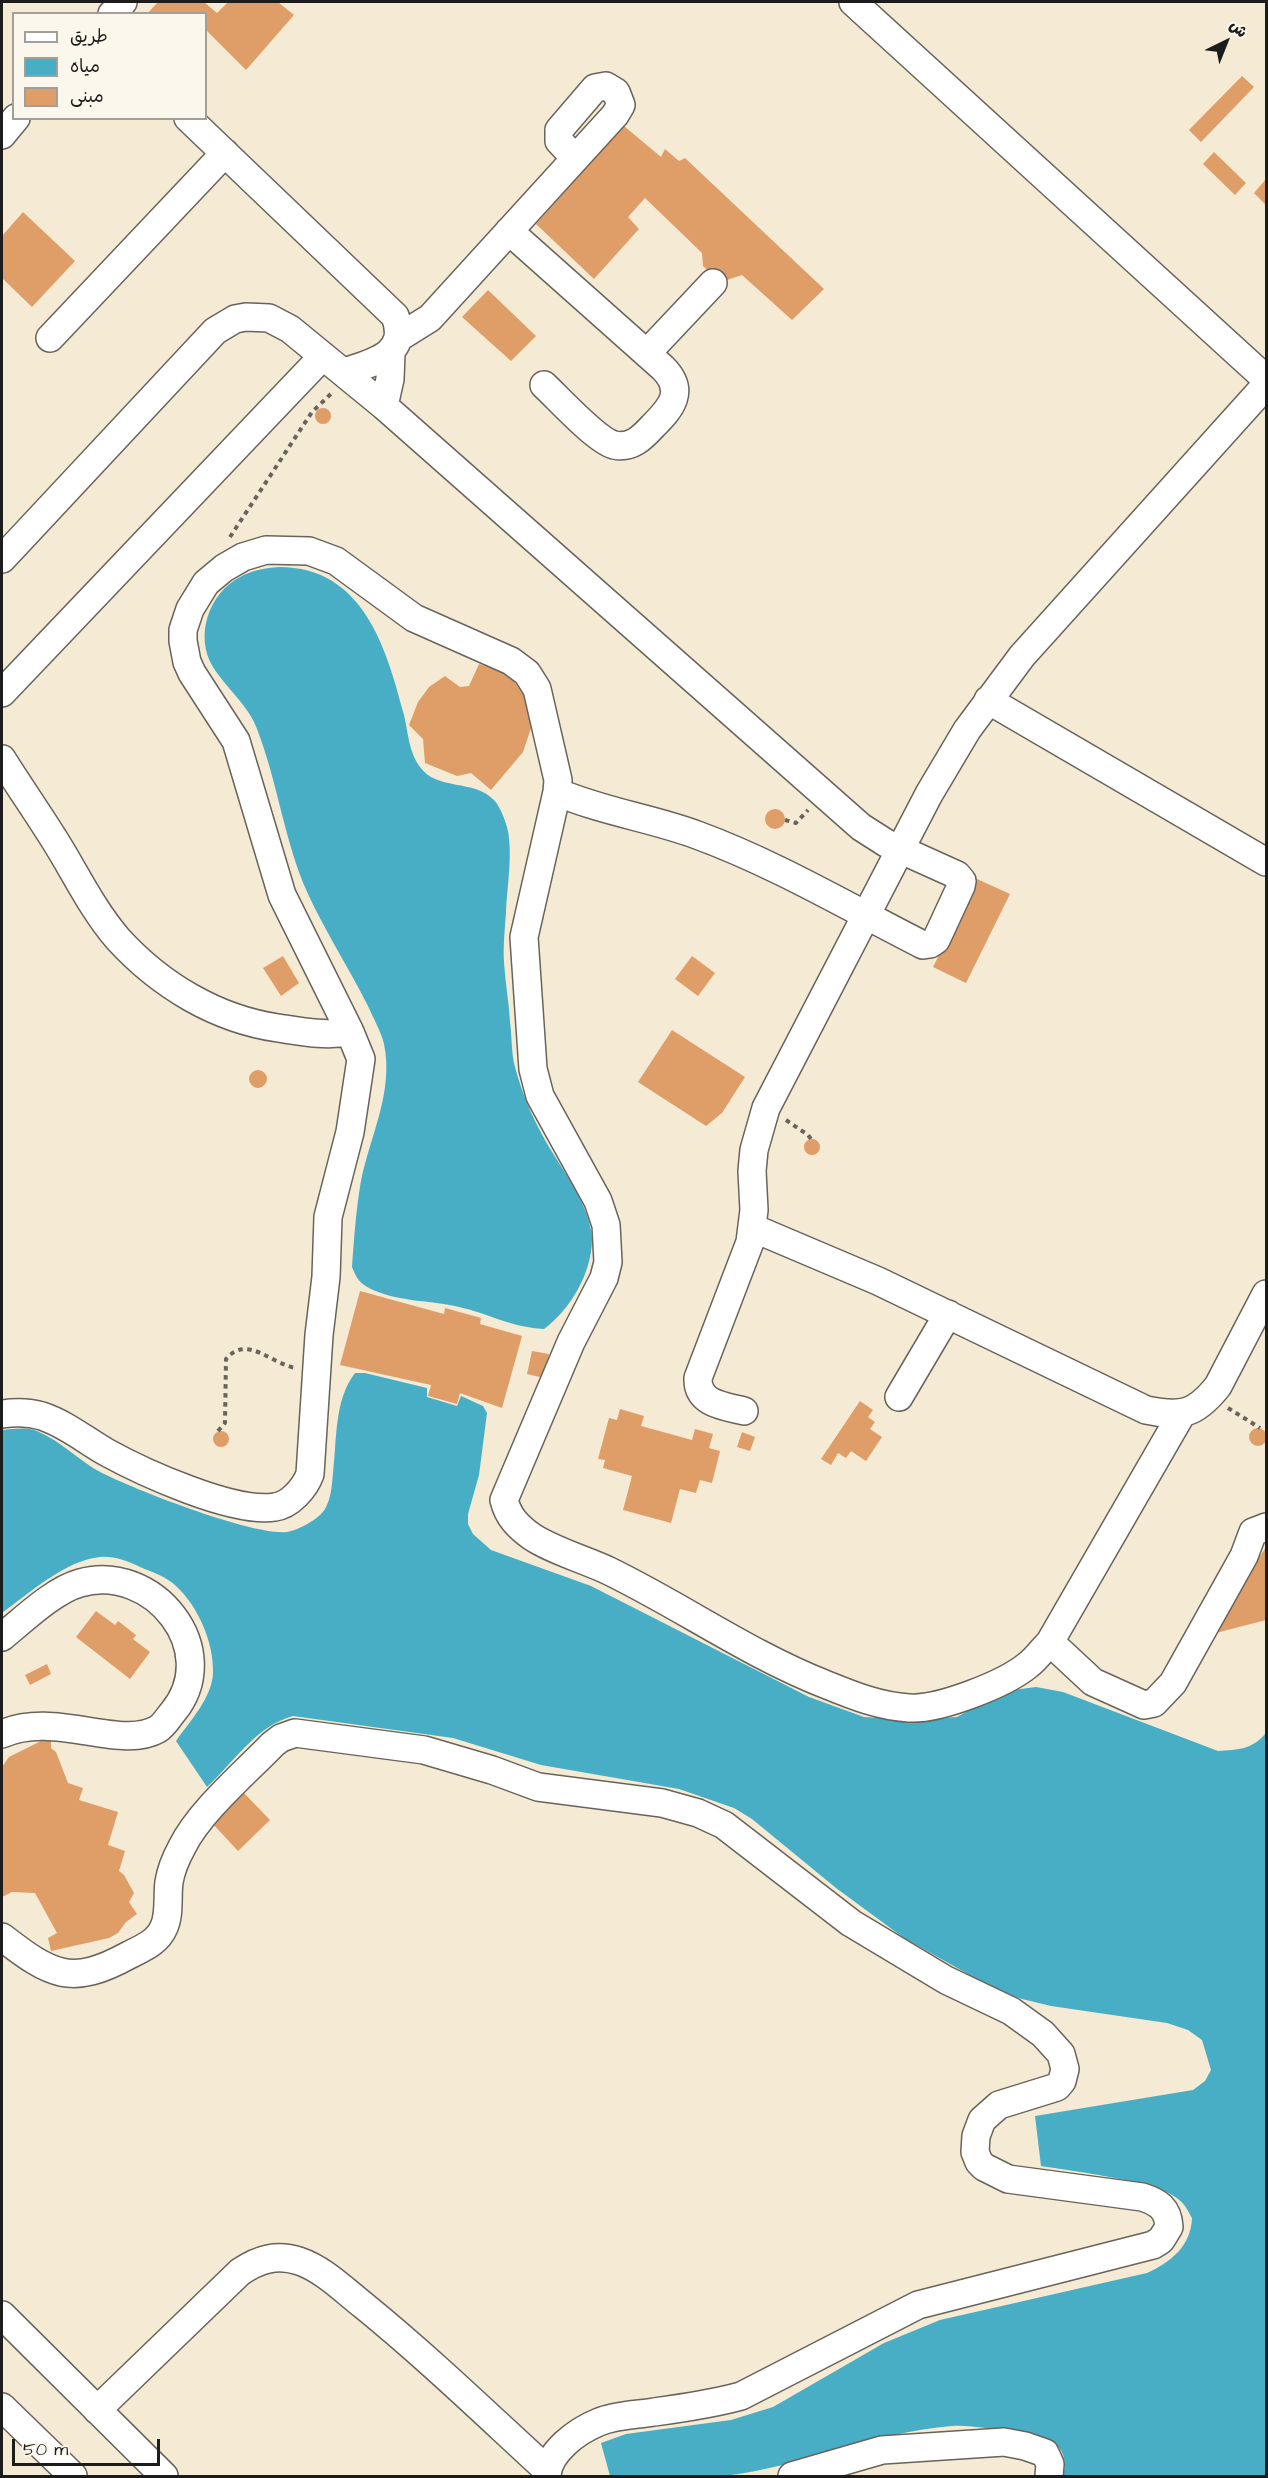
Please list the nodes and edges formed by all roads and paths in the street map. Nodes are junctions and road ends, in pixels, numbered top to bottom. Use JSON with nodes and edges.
{"nodes":[{"id":1,"x":853,"y":2,"type":"edge"},
{"id":2,"x":14,"y":120,"type":"edge"},
{"id":3,"x":190,"y":120,"type":"edge"},
{"id":4,"x":2,"y":135,"type":"edge"},
{"id":5,"x":225,"y":153,"type":"junction"},
{"id":6,"x":575,"y":158,"type":"dead end"},
{"id":7,"x":509,"y":231,"type":"junction"},
{"id":8,"x":713,"y":283,"type":"dead end"},
{"id":9,"x":50,"y":338,"type":"dead end"},
{"id":10,"x":395,"y":345,"type":"junction"},
{"id":11,"x":647,"y":353,"type":"junction"},
{"id":12,"x":323,"y":356,"type":"junction"},
{"id":13,"x":346,"y":374,"type":"junction"},
{"id":14,"x":1266,"y":379,"type":"edge"},
{"id":15,"x":544,"y":385,"type":"dead end"},
{"id":16,"x":1266,"y":385,"type":"edge"},
{"id":17,"x":324,"y":402,"type":"junction"},
{"id":18,"x":384,"y":406,"type":"junction"},
{"id":19,"x":323,"y":408,"type":"dead end"},
{"id":20,"x":227,"y":541,"type":"dead end"},
{"id":21,"x":2,"y":559,"type":"edge"},
{"id":22,"x":2,"y":693,"type":"edge"},
{"id":23,"x":988,"y":700,"type":"junction"},
{"id":24,"x":2,"y":759,"type":"edge"},
{"id":25,"x":557,"y":792,"type":"junction"},
{"id":26,"x":823,"y":794,"type":"junction"},
{"id":27,"x":785,"y":820,"type":"dead end"},
{"id":28,"x":899,"y":849,"type":"junction"},
{"id":29,"x":1266,"y":862,"type":"edge"},
{"id":30,"x":864,"y":915,"type":"junction"},
{"id":31,"x":350,"y":1032,"type":"junction"},
{"id":32,"x":766,"y":1108,"type":"junction"},
{"id":33,"x":811,"y":1139,"type":"dead end"},
{"id":34,"x":753,"y":1228,"type":"junction"},
{"id":35,"x":1266,"y":1294,"type":"edge"},
{"id":36,"x":948,"y":1314,"type":"junction"},
{"id":37,"x":317,"y":1366,"type":"junction"},
{"id":38,"x":1210,"y":1396,"type":"junction"},
{"id":39,"x":899,"y":1397,"type":"dead end"},
{"id":40,"x":744,"y":1411,"type":"dead end"},
{"id":41,"x":2,"y":1414,"type":"edge"},
{"id":42,"x":1181,"y":1415,"type":"junction"},
{"id":43,"x":1260,"y":1428,"type":"dead end"},
{"id":44,"x":218,"y":1431,"type":"dead end"},
{"id":45,"x":1266,"y":1527,"type":"edge"},
{"id":46,"x":2,"y":1637,"type":"edge"},
{"id":47,"x":1050,"y":1642,"type":"junction"},
{"id":48,"x":2,"y":1734,"type":"edge"},
{"id":49,"x":2,"y":1937,"type":"edge"},
{"id":50,"x":2,"y":2315,"type":"edge"},
{"id":51,"x":2,"y":2407,"type":"edge"},
{"id":52,"x":97,"y":2410,"type":"junction"},
{"id":53,"x":547,"y":2473,"type":"edge"},
{"id":54,"x":73,"y":2476,"type":"edge"},
{"id":55,"x":164,"y":2476,"type":"edge"},
{"id":56,"x":792,"y":2476,"type":"edge"},
{"id":57,"x":1049,"y":2476,"type":"edge"}],
"edges":[{"from":1,"to":14,"type":"street"},
{"from":2,"to":4,"type":"street"},
{"from":3,"to":5,"type":"street"},
{"from":5,"to":9,"type":"street"},
{"from":5,"to":10,"type":"street"},
{"from":6,"to":7,"type":"street"},
{"from":7,"to":10,"type":"street"},
{"from":7,"to":11,"type":"street"},
{"from":8,"to":11,"type":"street"},
{"from":10,"to":13,"type":"street"},
{"from":10,"to":18,"type":"street"},
{"from":11,"to":15,"type":"street"},
{"from":12,"to":13,"type":"street"},
{"from":12,"to":21,"type":"street"},
{"from":12,"to":22,"type":"street"},
{"from":13,"to":17,"type":"path"},
{"from":13,"to":18,"type":"street"},
{"from":16,"to":23,"type":"street"},
{"from":17,"to":19,"type":"path"},
{"from":17,"to":20,"type":"path"},
{"from":18,"to":26,"type":"street"},
{"from":23,"to":28,"type":"street"},
{"from":23,"to":29,"type":"street"},
{"from":24,"to":31,"type":"street"},
{"from":25,"to":30,"type":"street"},
{"from":25,"to":31,"type":"street"},
{"from":25,"to":47,"type":"street"},
{"from":26,"to":27,"type":"path"},
{"from":26,"to":28,"type":"street"},
{"from":28,"to":30,"type":"street"},
{"from":28,"to":30,"type":"street"},
{"from":30,"to":32,"type":"street"},
{"from":31,"to":37,"type":"street"},
{"from":32,"to":33,"type":"path"},
{"from":32,"to":34,"type":"street"},
{"from":34,"to":36,"type":"street"},
{"from":34,"to":40,"type":"street"},
{"from":35,"to":38,"type":"street"},
{"from":36,"to":39,"type":"street"},
{"from":36,"to":42,"type":"street"},
{"from":37,"to":41,"type":"street"},
{"from":37,"to":44,"type":"path"},
{"from":38,"to":42,"type":"street"},
{"from":38,"to":43,"type":"path"},
{"from":42,"to":47,"type":"street"},
{"from":45,"to":47,"type":"street"},
{"from":46,"to":48,"type":"street"},
{"from":49,"to":53,"type":"street"},
{"from":50,"to":52,"type":"street"},
{"from":51,"to":54,"type":"street"},
{"from":52,"to":53,"type":"street"},
{"from":52,"to":55,"type":"street"},
{"from":56,"to":57,"type":"street"}]}
